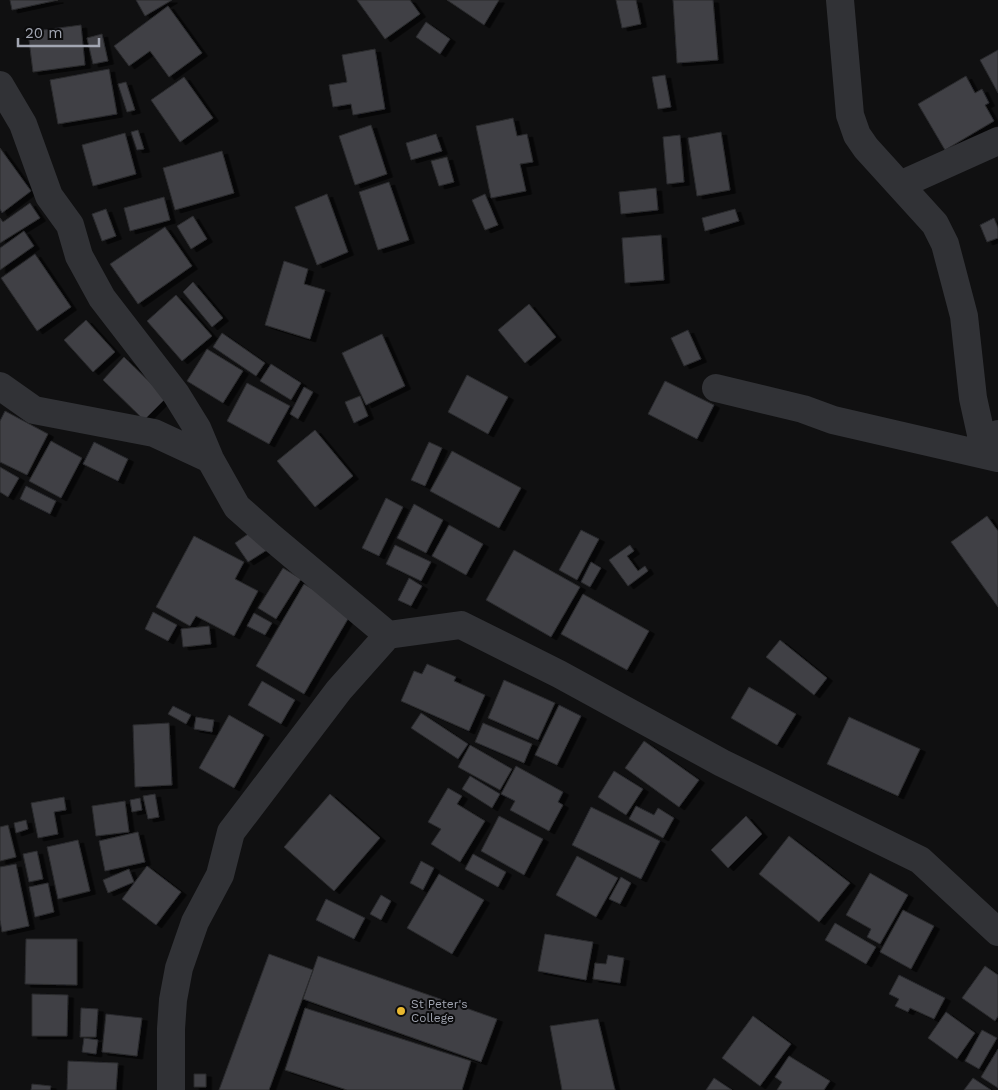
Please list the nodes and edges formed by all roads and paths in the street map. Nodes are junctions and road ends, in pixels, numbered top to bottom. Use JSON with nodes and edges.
{"nodes":[{"id":1,"x":840,"y":0,"type":"edge"},
{"id":2,"x":0,"y":85,"type":"edge"},
{"id":3,"x":998,"y":141,"type":"edge"},
{"id":4,"x":900,"y":185,"type":"junction"},
{"id":5,"x":0,"y":386,"type":"edge"},
{"id":6,"x":716,"y":388,"type":"dead end"},
{"id":7,"x":994,"y":445,"type":"edge"},
{"id":8,"x":210,"y":459,"type":"junction"},
{"id":9,"x":388,"y":635,"type":"junction"},
{"id":10,"x":998,"y":932,"type":"edge"},
{"id":11,"x":171,"y":1090,"type":"edge"}],
"edges":[{"from":1,"to":4,"type":"street"},
{"from":2,"to":8,"type":"street"},
{"from":3,"to":4,"type":"street"},
{"from":4,"to":7,"type":"street"},
{"from":5,"to":8,"type":"street"},
{"from":6,"to":7,"type":"street"},
{"from":8,"to":9,"type":"street"},
{"from":9,"to":10,"type":"street"},
{"from":9,"to":11,"type":"street"}]}
